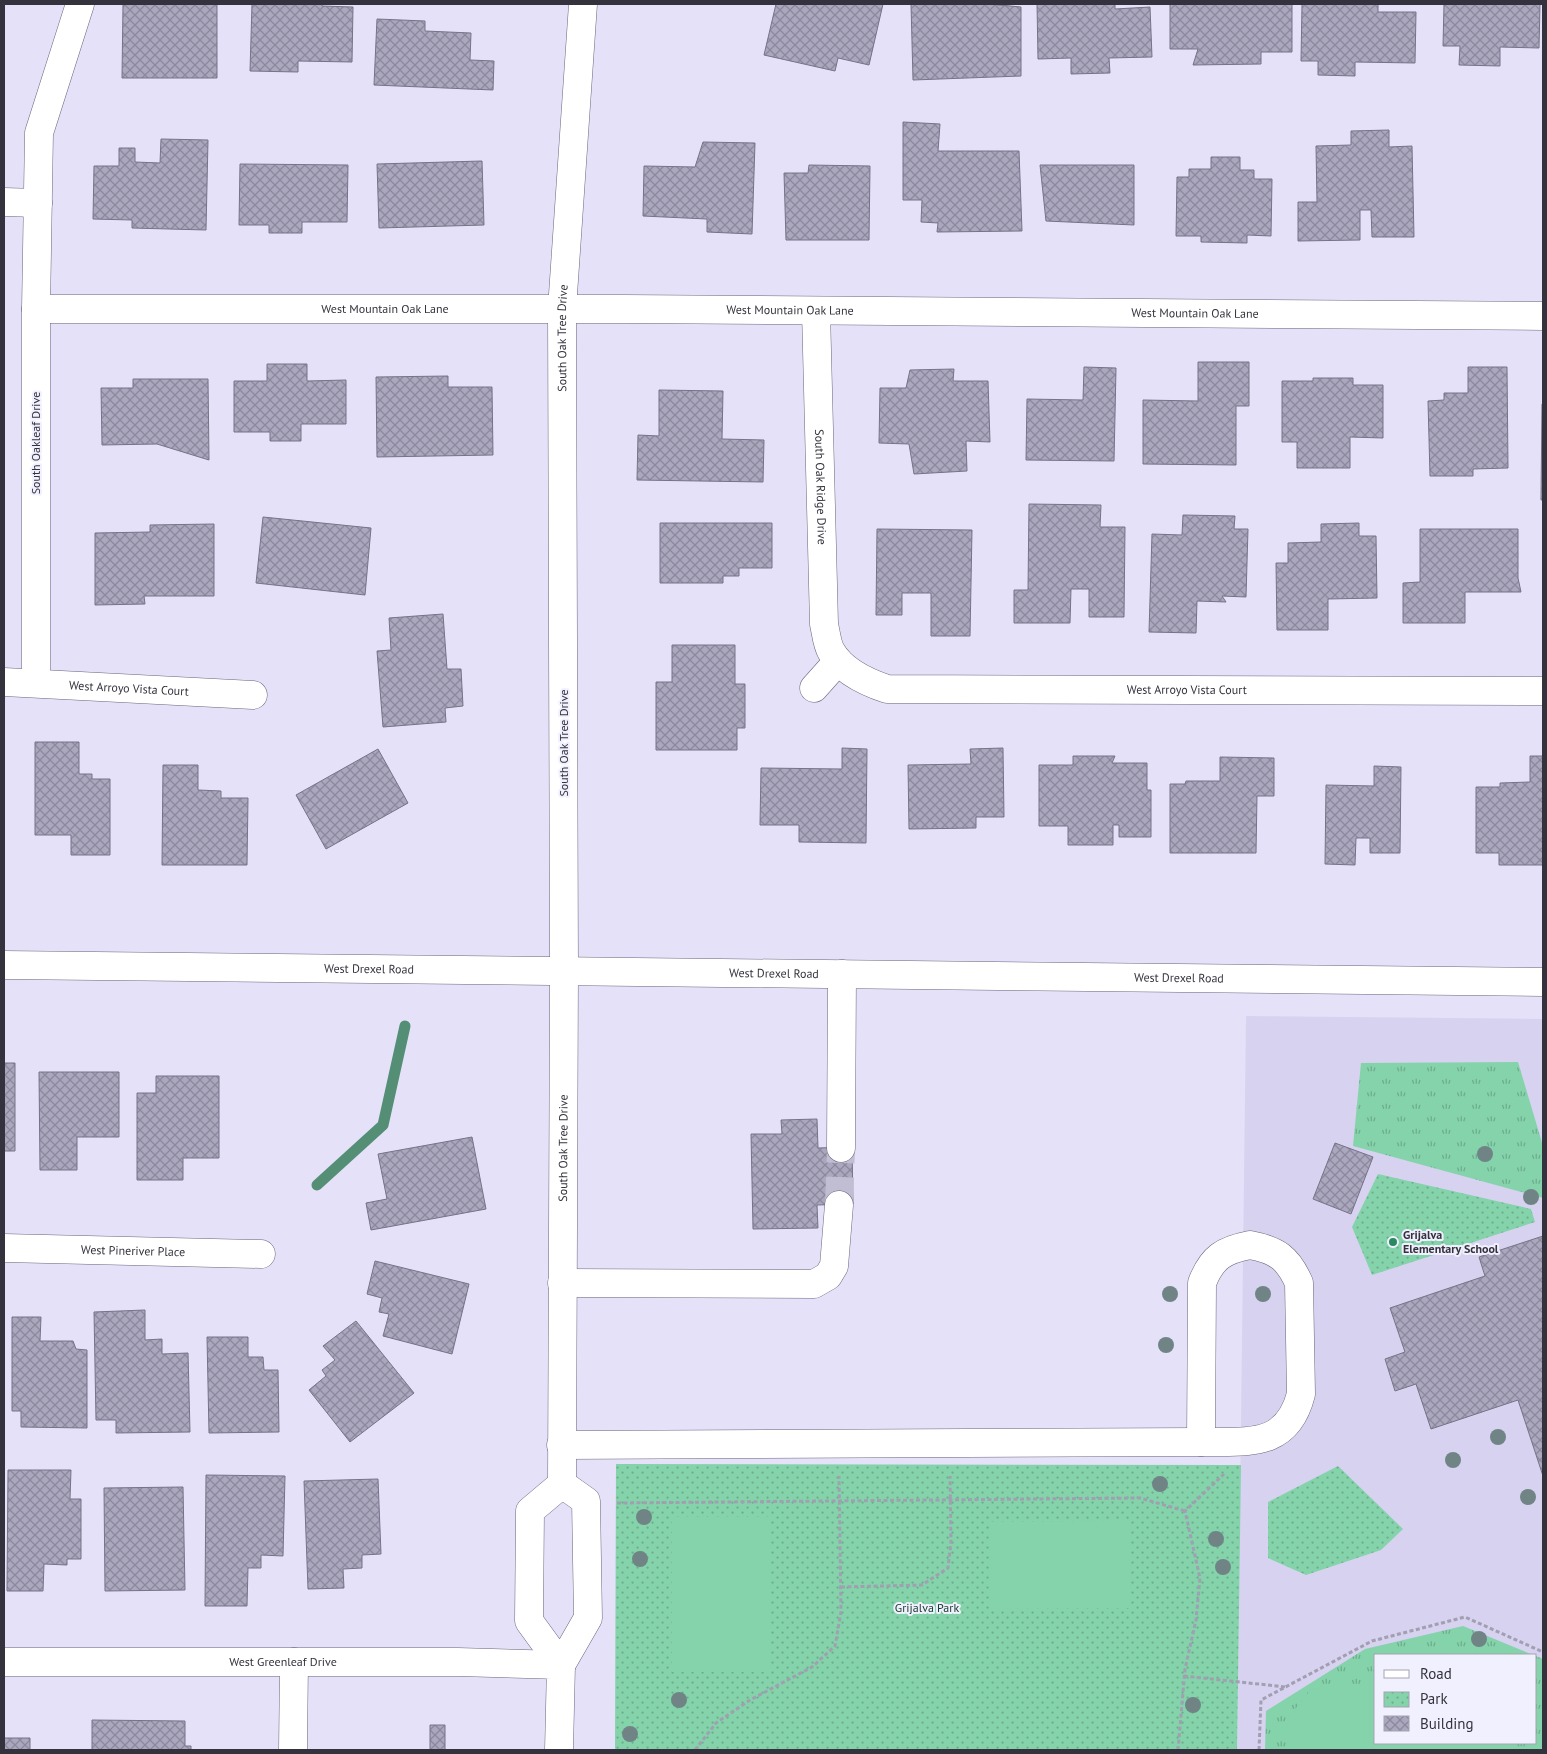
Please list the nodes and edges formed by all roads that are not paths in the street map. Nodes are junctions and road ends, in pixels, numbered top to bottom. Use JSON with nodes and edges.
{"nodes":[{"id":1,"x":80,"y":4,"type":"edge"},
{"id":2,"x":583,"y":4,"type":"edge"},
{"id":3,"x":4,"y":202,"type":"edge"},
{"id":4,"x":38,"y":203,"type":"junction"},
{"id":5,"x":36,"y":309,"type":"junction"},
{"id":6,"x":562,"y":309,"type":"junction"},
{"id":7,"x":816,"y":310,"type":"junction"},
{"id":8,"x":1543,"y":316,"type":"edge"},
{"id":9,"x":838,"y":661,"type":"junction"},
{"id":10,"x":4,"y":682,"type":"edge"},
{"id":11,"x":36,"y":682,"type":"junction"},
{"id":12,"x":814,"y":688,"type":"dead end"},
{"id":13,"x":1543,"y":691,"type":"edge"},
{"id":14,"x":253,"y":695,"type":"dead end"},
{"id":15,"x":4,"y":965,"type":"edge"},
{"id":16,"x":564,"y":971,"type":"junction"},
{"id":17,"x":842,"y":974,"type":"junction"},
{"id":18,"x":1543,"y":982,"type":"edge"},
{"id":19,"x":841,"y":1148,"type":"tunnel mouth"},
{"id":20,"x":839,"y":1205,"type":"tunnel mouth"},
{"id":21,"x":4,"y":1248,"type":"edge"},
{"id":22,"x":261,"y":1254,"type":"dead end"},
{"id":23,"x":562,"y":1283,"type":"junction"},
{"id":24,"x":1214,"y":1442,"type":"junction"},
{"id":25,"x":561,"y":1445,"type":"junction"},
{"id":26,"x":562,"y":1484,"type":"junction"},
{"id":27,"x":4,"y":1662,"type":"edge"},
{"id":28,"x":294,"y":1662,"type":"junction"},
{"id":29,"x":561,"y":1664,"type":"junction"},
{"id":30,"x":293,"y":1750,"type":"edge"},
{"id":31,"x":559,"y":1750,"type":"edge"}],
"edges":[{"from":1,"to":4,"type":"street","name":"South Oakleaf Drive"},
{"from":2,"to":6,"type":"street","name":"South Oak Tree Drive"},
{"from":3,"to":4,"type":"street"},
{"from":4,"to":5,"type":"street","name":"South Oakleaf Drive"},
{"from":5,"to":6,"type":"street","name":"West Mountain Oak Lane"},
{"from":5,"to":11,"type":"street","name":"South Oakleaf Drive"},
{"from":6,"to":7,"type":"street","name":"West Mountain Oak Lane"},
{"from":6,"to":16,"type":"street","name":"South Oak Tree Drive"},
{"from":7,"to":8,"type":"street","name":"West Mountain Oak Lane"},
{"from":7,"to":9,"type":"street","name":"South Oak Ridge Drive"},
{"from":9,"to":12,"type":"street"},
{"from":9,"to":13,"type":"street","name":"West Arroyo Vista Court"},
{"from":10,"to":11,"type":"street","name":"West Arroyo Vista Court"},
{"from":11,"to":14,"type":"street","name":"West Arroyo Vista Court"},
{"from":15,"to":16,"type":"street","name":"West Drexel Road"},
{"from":16,"to":17,"type":"street","name":"West Drexel Road"},
{"from":16,"to":23,"type":"street","name":"South Oak Tree Drive"},
{"from":17,"to":18,"type":"street","name":"West Drexel Road"},
{"from":17,"to":19,"type":"street"},
{"from":20,"to":23,"type":"street"},
{"from":21,"to":22,"type":"street","name":"West Pineriver Place"},
{"from":23,"to":25,"type":"street","name":"South Oak Tree Drive"},
{"from":24,"to":24,"type":"street"},
{"from":24,"to":25,"type":"street"},
{"from":25,"to":26,"type":"street","name":"South Oak Tree Drive"},
{"from":26,"to":29,"type":"street"},
{"from":26,"to":29,"type":"street"},
{"from":27,"to":28,"type":"street","name":"West Greenleaf Drive"},
{"from":28,"to":29,"type":"street","name":"West Greenleaf Drive"},
{"from":28,"to":30,"type":"street"},
{"from":29,"to":31,"type":"street"}]}
